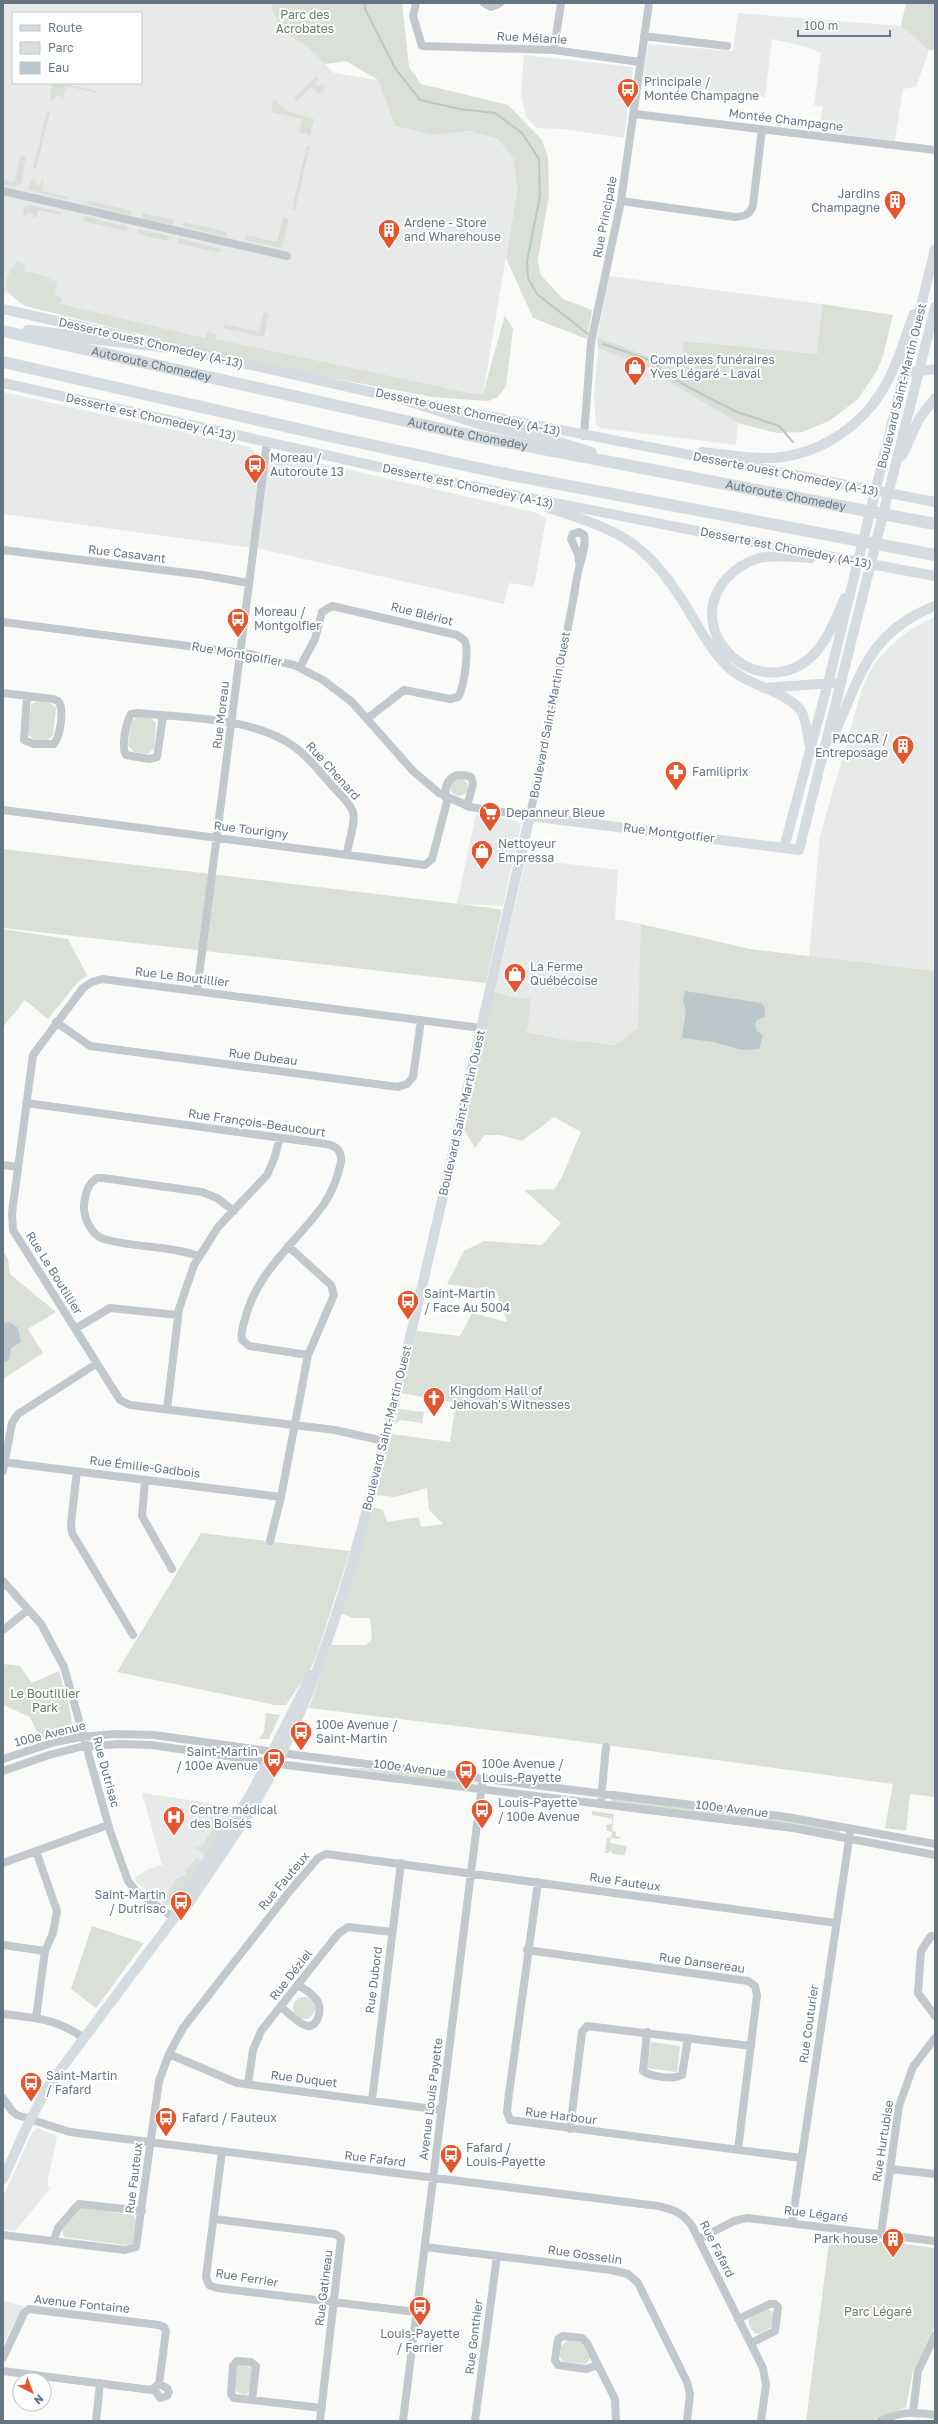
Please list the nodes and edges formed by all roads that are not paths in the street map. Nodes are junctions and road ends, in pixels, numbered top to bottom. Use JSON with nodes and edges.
{"nodes":[{"id":1,"x":416,"y":3,"type":"edge"},
{"id":2,"x":484,"y":3,"type":"edge"},
{"id":3,"x":500,"y":3,"type":"edge"},
{"id":4,"x":561,"y":3,"type":"edge"},
{"id":5,"x":649,"y":3,"type":"edge"},
{"id":6,"x":644,"y":36,"type":"junction"},
{"id":7,"x":727,"y":46,"type":"dead end"},
{"id":8,"x":554,"y":50,"type":"junction"},
{"id":9,"x":640,"y":62,"type":"junction"},
{"id":10,"x":635,"y":114,"type":"junction"},
{"id":11,"x":762,"y":129,"type":"junction"},
{"id":12,"x":935,"y":150,"type":"edge"},
{"id":13,"x":3,"y":191,"type":"edge"},
{"id":14,"x":621,"y":201,"type":"junction"},
{"id":15,"x":935,"y":249,"type":"edge"},
{"id":16,"x":288,"y":256,"type":"dead end"},
{"id":17,"x":925,"y":288,"type":"junction"},
{"id":18,"x":935,"y":307,"type":"edge"},
{"id":19,"x":3,"y":309,"type":"edge"},
{"id":20,"x":3,"y":330,"type":"edge"},
{"id":21,"x":170,"y":347,"type":"junction"},
{"id":22,"x":3,"y":362,"type":"edge"},
{"id":23,"x":935,"y":369,"type":"edge"},
{"id":24,"x":918,"y":371,"type":"junction"},
{"id":25,"x":906,"y":373,"type":"junction"},
{"id":26,"x":3,"y":383,"type":"edge"},
{"id":27,"x":935,"y":398,"type":"edge"},
{"id":28,"x":408,"y":400,"type":"junction"},
{"id":29,"x":584,"y":436,"type":"junction"},
{"id":30,"x":267,"y":443,"type":"junction"},
{"id":31,"x":655,"y":449,"type":"junction"},
{"id":32,"x":652,"y":471,"type":"junction"},
{"id":33,"x":893,"y":476,"type":"junction"},
{"id":34,"x":512,"y":495,"type":"junction"},
{"id":35,"x":895,"y":495,"type":"junction"},
{"id":36,"x":935,"y":496,"type":"edge"},
{"id":37,"x":935,"y":502,"type":"edge"},
{"id":38,"x":935,"y":524,"type":"edge"},
{"id":39,"x":3,"y":550,"type":"edge"},
{"id":40,"x":935,"y":555,"type":"edge"},
{"id":41,"x":851,"y":560,"type":"junction"},
{"id":42,"x":579,"y":562,"type":"dead end"},
{"id":43,"x":935,"y":576,"type":"edge"},
{"id":44,"x":854,"y":578,"type":"junction"},
{"id":45,"x":248,"y":583,"type":"junction"},
{"id":46,"x":935,"y":606,"type":"edge"},
{"id":47,"x":3,"y":622,"type":"edge"},
{"id":48,"x":241,"y":652,"type":"junction"},
{"id":49,"x":300,"y":667,"type":"junction"},
{"id":50,"x":841,"y":681,"type":"junction"},
{"id":51,"x":828,"y":683,"type":"junction"},
{"id":52,"x":763,"y":688,"type":"junction"},
{"id":53,"x":3,"y":693,"type":"edge"},
{"id":54,"x":27,"y":696,"type":"junction"},
{"id":55,"x":163,"y":716,"type":"junction"},
{"id":56,"x":368,"y":718,"type":"junction"},
{"id":57,"x":232,"y":724,"type":"junction"},
{"id":58,"x":810,"y":746,"type":"junction"},
{"id":59,"x":822,"y":761,"type":"junction"},
{"id":60,"x":447,"y":798,"type":"junction"},
{"id":61,"x":467,"y":806,"type":"junction"},
{"id":62,"x":3,"y":810,"type":"edge"},
{"id":63,"x":530,"y":816,"type":"junction"},
{"id":64,"x":217,"y":838,"type":"junction"},
{"id":65,"x":784,"y":848,"type":"junction"},
{"id":66,"x":799,"y":850,"type":"joint"},
{"id":67,"x":347,"y":854,"type":"junction"},
{"id":68,"x":197,"y":991,"type":"junction"},
{"id":69,"x":421,"y":1020,"type":"junction"},
{"id":70,"x":56,"y":1022,"type":"junction"},
{"id":71,"x":481,"y":1028,"type":"junction"},
{"id":72,"x":26,"y":1103,"type":"junction"},
{"id":73,"x":280,"y":1138,"type":"junction"},
{"id":74,"x":3,"y":1165,"type":"edge"},
{"id":75,"x":18,"y":1167,"type":"junction"},
{"id":76,"x":234,"y":1211,"type":"junction"},
{"id":77,"x":288,"y":1246,"type":"junction"},
{"id":78,"x":198,"y":1256,"type":"junction"},
{"id":79,"x":178,"y":1315,"type":"junction"},
{"id":80,"x":74,"y":1329,"type":"junction"},
{"id":81,"x":308,"y":1355,"type":"junction"},
{"id":82,"x":96,"y":1364,"type":"junction"},
{"id":83,"x":167,"y":1409,"type":"junction"},
{"id":84,"x":295,"y":1426,"type":"junction"},
{"id":85,"x":384,"y":1441,"type":"junction"},
{"id":86,"x":4,"y":1462,"type":"edge"},
{"id":87,"x":3,"y":1471,"type":"edge"},
{"id":88,"x":77,"y":1471,"type":"junction"},
{"id":89,"x":145,"y":1480,"type":"junction"},
{"id":90,"x":281,"y":1497,"type":"junction"},
{"id":91,"x":270,"y":1541,"type":"dead end"},
{"id":92,"x":172,"y":1569,"type":"dead end"},
{"id":93,"x":3,"y":1580,"type":"edge"},
{"id":94,"x":28,"y":1610,"type":"junction"},
{"id":95,"x":3,"y":1630,"type":"edge"},
{"id":96,"x":133,"y":1635,"type":"dead end"},
{"id":97,"x":84,"y":1736,"type":"junction"},
{"id":98,"x":87,"y":1746,"type":"junction"},
{"id":99,"x":606,"y":1747,"type":"dead end"},
{"id":100,"x":278,"y":1752,"type":"junction"},
{"id":101,"x":3,"y":1759,"type":"edge"},
{"id":102,"x":273,"y":1763,"type":"junction"},
{"id":103,"x":3,"y":1771,"type":"edge"},
{"id":104,"x":483,"y":1779,"type":"junction"},
{"id":105,"x":482,"y":1790,"type":"junction"},
{"id":106,"x":601,"y":1794,"type":"junction"},
{"id":107,"x":600,"y":1804,"type":"junction"},
{"id":108,"x":108,"y":1825,"type":"junction"},
{"id":109,"x":850,"y":1828,"type":"junction"},
{"id":110,"x":849,"y":1838,"type":"junction"},
{"id":111,"x":935,"y":1844,"type":"edge"},
{"id":112,"x":36,"y":1851,"type":"junction"},
{"id":113,"x":935,"y":1855,"type":"edge"},
{"id":114,"x":3,"y":1863,"type":"edge"},
{"id":115,"x":401,"y":1863,"type":"junction"},
{"id":116,"x":471,"y":1872,"type":"junction"},
{"id":117,"x":538,"y":1882,"type":"junction"},
{"id":118,"x":174,"y":1918,"type":"junction"},
{"id":119,"x":836,"y":1923,"type":"junction"},
{"id":120,"x":392,"y":1932,"type":"junction"},
{"id":121,"x":935,"y":1936,"type":"edge"},
{"id":122,"x":3,"y":1945,"type":"edge"},
{"id":123,"x":527,"y":1950,"type":"junction"},
{"id":124,"x":45,"y":1951,"type":"junction"},
{"id":125,"x":298,"y":1985,"type":"junction"},
{"id":126,"x":281,"y":2007,"type":"junction"},
{"id":127,"x":3,"y":2014,"type":"edge"},
{"id":128,"x":935,"y":2016,"type":"edge"},
{"id":129,"x":36,"y":2018,"type":"junction"},
{"id":130,"x":647,"y":2032,"type":"junction"},
{"id":131,"x":84,"y":2038,"type":"junction"},
{"id":132,"x":688,"y":2038,"type":"junction"},
{"id":133,"x":935,"y":2038,"type":"edge"},
{"id":134,"x":751,"y":2046,"type":"junction"},
{"id":135,"x":169,"y":2054,"type":"junction"},
{"id":136,"x":248,"y":2084,"type":"junction"},
{"id":137,"x":3,"y":2098,"type":"edge"},
{"id":138,"x":372,"y":2100,"type":"junction"},
{"id":139,"x":441,"y":2110,"type":"junction"},
{"id":140,"x":30,"y":2118,"type":"junction"},
{"id":141,"x":570,"y":2129,"type":"junction"},
{"id":142,"x":150,"y":2142,"type":"junction"},
{"id":143,"x":738,"y":2150,"type":"junction"},
{"id":144,"x":222,"y":2151,"type":"junction"},
{"id":145,"x":801,"y":2158,"type":"junction"},
{"id":146,"x":890,"y":2169,"type":"junction"},
{"id":147,"x":935,"y":2174,"type":"edge"},
{"id":148,"x":433,"y":2178,"type":"junction"},
{"id":149,"x":3,"y":2179,"type":"edge"},
{"id":150,"x":142,"y":2211,"type":"junction"},
{"id":151,"x":214,"y":2219,"type":"junction"},
{"id":152,"x":792,"y":2223,"type":"junction"},
{"id":153,"x":3,"y":2234,"type":"edge"},
{"id":154,"x":881,"y":2234,"type":"junction"},
{"id":155,"x":699,"y":2239,"type":"junction"},
{"id":156,"x":54,"y":2240,"type":"junction"},
{"id":157,"x":935,"y":2241,"type":"edge"},
{"id":158,"x":425,"y":2247,"type":"junction"},
{"id":159,"x":496,"y":2256,"type":"junction"},
{"id":160,"x":335,"y":2302,"type":"junction"},
{"id":161,"x":416,"y":2312,"type":"junction"},
{"id":162,"x":738,"y":2319,"type":"junction"},
{"id":163,"x":935,"y":2335,"type":"edge"},
{"id":164,"x":750,"y":2343,"type":"junction"},
{"id":165,"x":3,"y":2358,"type":"edge"},
{"id":166,"x":598,"y":2365,"type":"junction"},
{"id":167,"x":3,"y":2371,"type":"edge"},
{"id":168,"x":100,"y":2384,"type":"junction"},
{"id":169,"x":252,"y":2400,"type":"junction"},
{"id":170,"x":322,"y":2408,"type":"junction"},
{"id":171,"x":913,"y":2412,"type":"junction"},
{"id":172,"x":935,"y":2415,"type":"edge"},
{"id":173,"x":96,"y":2421,"type":"edge"},
{"id":174,"x":320,"y":2421,"type":"edge"},
{"id":175,"x":403,"y":2421,"type":"edge"},
{"id":176,"x":475,"y":2421,"type":"edge"},
{"id":177,"x":616,"y":2421,"type":"edge"},
{"id":178,"x":687,"y":2421,"type":"edge"},
{"id":179,"x":761,"y":2421,"type":"edge"},
{"id":180,"x":881,"y":2421,"type":"edge"}],
"edges":[{"from":1,"to":8,"type":"street","name":"Rue Mélanie"},
{"from":2,"to":3,"type":"street"},
{"from":4,"to":8,"type":"street"},
{"from":5,"to":6,"type":"street","name":"Rue Principale"},
{"from":6,"to":7,"type":"street"},
{"from":6,"to":9,"type":"street","name":"Rue Principale"},
{"from":8,"to":9,"type":"street","name":"Rue Mélanie"},
{"from":9,"to":10,"type":"street","name":"Rue Principale"},
{"from":10,"to":11,"type":"street","name":"Montée Champagne"},
{"from":10,"to":14,"type":"street","name":"Rue Principale"},
{"from":11,"to":12,"type":"street","name":"Montée Champagne"},
{"from":11,"to":14,"type":"street"},
{"from":13,"to":16,"type":"street"},
{"from":14,"to":29,"type":"street","name":"Rue Principale"},
{"from":15,"to":17,"type":"main road","name":"Boulevard Saint-Martin Ouest"},
{"from":17,"to":25,"type":"main road","name":"Boulevard Saint-Martin Ouest"},
{"from":17,"to":31,"type":"main road"},
{"from":18,"to":24,"type":"main road","name":"Boulevard Saint-Martin Ouest"},
{"from":19,"to":21,"type":"main road","name":"Desserte ouest Chomedey (A-13)"},
{"from":20,"to":21,"type":"highway"},
{"from":20,"to":32,"type":"highway","name":"Autoroute Chomedey"},
{"from":21,"to":28,"type":"main road","name":"Desserte ouest Chomedey (A-13)"},
{"from":22,"to":40,"type":"highway"},
{"from":23,"to":24,"type":"main road"},
{"from":24,"to":25,"type":"main road"},
{"from":24,"to":33,"type":"main road","name":"Boulevard Saint-Martin Ouest"},
{"from":25,"to":44,"type":"main road","name":"Boulevard Saint-Martin Ouest"},
{"from":26,"to":30,"type":"main road","name":"Desserte est Chomedey (A-13)"},
{"from":27,"to":33,"type":"main road"},
{"from":28,"to":29,"type":"main road","name":"Desserte ouest Chomedey (A-13)"},
{"from":28,"to":32,"type":"highway"},
{"from":29,"to":31,"type":"main road","name":"Desserte ouest Chomedey (A-13)"},
{"from":30,"to":34,"type":"main road","name":"Desserte est Chomedey (A-13)"},
{"from":30,"to":45,"type":"street","name":"Rue Moreau"},
{"from":31,"to":35,"type":"main road","name":"Desserte ouest Chomedey (A-13)"},
{"from":32,"to":38,"type":"highway","name":"Autoroute Chomedey"},
{"from":33,"to":50,"type":"main road","name":"Boulevard Saint-Martin Ouest"},
{"from":34,"to":41,"type":"main road","name":"Desserte est Chomedey (A-13)"},
{"from":34,"to":52,"type":"main road"},
{"from":35,"to":36,"type":"main road"},
{"from":35,"to":37,"type":"main road","name":"Desserte ouest Chomedey (A-13)"},
{"from":39,"to":45,"type":"street","name":"Rue Casavant"},
{"from":41,"to":43,"type":"main road","name":"Desserte est Chomedey (A-13)"},
{"from":41,"to":44,"type":"main road"},
{"from":42,"to":63,"type":"street","name":"Boulevard Saint-Martin Ouest"},
{"from":44,"to":51,"type":"main road","name":"Boulevard Saint-Martin Ouest"},
{"from":45,"to":48,"type":"street","name":"Rue Moreau"},
{"from":46,"to":59,"type":"main road"},
{"from":47,"to":48,"type":"street","name":"Rue Montgolfier"},
{"from":48,"to":49,"type":"street","name":"Rue Montgolfier"},
{"from":48,"to":57,"type":"street","name":"Rue Moreau"},
{"from":49,"to":56,"type":"street","name":"Rue Montgolfier"},
{"from":49,"to":56,"type":"street","name":"Rue Blériot"},
{"from":50,"to":51,"type":"main road"},
{"from":50,"to":59,"type":"main road","name":"Boulevard Saint-Martin Ouest"},
{"from":51,"to":52,"type":"main road"},
{"from":51,"to":58,"type":"main road","name":"Boulevard Saint-Martin Ouest"},
{"from":52,"to":58,"type":"main road"},
{"from":53,"to":54,"type":"street"},
{"from":54,"to":54,"type":"street"},
{"from":55,"to":55,"type":"street","name":"Rue Chenard"},
{"from":55,"to":57,"type":"street","name":"Rue Chenard"},
{"from":56,"to":60,"type":"street","name":"Rue Montgolfier"},
{"from":57,"to":64,"type":"street","name":"Rue Moreau"},
{"from":57,"to":67,"type":"street","name":"Rue Chenard"},
{"from":58,"to":65,"type":"main road","name":"Boulevard Saint-Martin Ouest"},
{"from":59,"to":66,"type":"main road","name":"Boulevard Saint-Martin Ouest"},
{"from":60,"to":61,"type":"street","name":"Rue Montgolfier"},
{"from":60,"to":61,"type":"street"},
{"from":60,"to":67,"type":"street","name":"Rue Tourigny"},
{"from":61,"to":63,"type":"street","name":"Rue Montgolfier"},
{"from":62,"to":64,"type":"street","name":"Rue Tourigny"},
{"from":63,"to":65,"type":"main road","name":"Rue Montgolfier"},
{"from":63,"to":71,"type":"main road","name":"Boulevard Saint-Martin Ouest"},
{"from":64,"to":67,"type":"street","name":"Rue Tourigny"},
{"from":64,"to":68,"type":"street","name":"Rue Moreau"},
{"from":65,"to":66,"type":"main road","name":"Rue Montgolfier"},
{"from":68,"to":69,"type":"street","name":"Rue Le Boutillier"},
{"from":68,"to":70,"type":"street","name":"Rue Le Boutillier"},
{"from":69,"to":70,"type":"street","name":"Rue Dubeau"},
{"from":69,"to":71,"type":"street","name":"Rue Le Boutillier"},
{"from":70,"to":72,"type":"street","name":"Rue Le Boutillier"},
{"from":71,"to":85,"type":"main road","name":"Boulevard Saint-Martin Ouest"},
{"from":72,"to":73,"type":"street","name":"Rue François-Beaucourt"},
{"from":72,"to":75,"type":"street","name":"Rue Le Boutillier"},
{"from":73,"to":76,"type":"street"},
{"from":73,"to":77,"type":"street","name":"Rue François-Beaucourt"},
{"from":74,"to":75,"type":"street"},
{"from":75,"to":80,"type":"street","name":"Rue Le Boutillier"},
{"from":76,"to":78,"type":"street"},
{"from":76,"to":78,"type":"street"},
{"from":77,"to":81,"type":"street"},
{"from":77,"to":81,"type":"street","name":"Rue François-Beaucourt"},
{"from":78,"to":79,"type":"street"},
{"from":79,"to":80,"type":"street"},
{"from":79,"to":83,"type":"street"},
{"from":80,"to":82,"type":"street","name":"Rue Le Boutillier"},
{"from":81,"to":84,"type":"street"},
{"from":82,"to":83,"type":"street","name":"Rue Le Boutillier"},
{"from":82,"to":86,"type":"street"},
{"from":83,"to":84,"type":"street","name":"Rue Le Boutillier"},
{"from":84,"to":85,"type":"street","name":"Rue Le Boutillier"},
{"from":84,"to":90,"type":"street"},
{"from":85,"to":100,"type":"main road","name":"Boulevard Saint-Martin Ouest"},
{"from":86,"to":87,"type":"street"},
{"from":86,"to":88,"type":"street","name":"Rue Émilie-Gadbois"},
{"from":88,"to":89,"type":"street","name":"Rue Émilie-Gadbois"},
{"from":88,"to":96,"type":"street"},
{"from":89,"to":90,"type":"street","name":"Rue Émilie-Gadbois"},
{"from":89,"to":92,"type":"street"},
{"from":90,"to":91,"type":"street"},
{"from":93,"to":94,"type":"street","name":"Rue Dutrisac"},
{"from":94,"to":95,"type":"street"},
{"from":94,"to":97,"type":"street","name":"Rue Dutrisac"},
{"from":97,"to":98,"type":"street","name":"Rue Dutrisac"},
{"from":97,"to":100,"type":"street","name":"100e Avenue"},
{"from":97,"to":101,"type":"street","name":"100e Avenue"},
{"from":98,"to":102,"type":"street","name":"100e Avenue"},
{"from":98,"to":103,"type":"street","name":"100e Avenue"},
{"from":98,"to":108,"type":"street","name":"Rue Dutrisac"},
{"from":99,"to":106,"type":"street"},
{"from":100,"to":102,"type":"main road","name":"Boulevard Saint-Martin Ouest"},
{"from":100,"to":104,"type":"street","name":"100e Avenue"},
{"from":102,"to":105,"type":"street","name":"100e Avenue"},
{"from":102,"to":118,"type":"main road","name":"Boulevard Saint-Martin Ouest"},
{"from":104,"to":105,"type":"street","name":"Avenue Louis Payette"},
{"from":104,"to":106,"type":"street","name":"100e Avenue"},
{"from":105,"to":107,"type":"street","name":"100e Avenue"},
{"from":105,"to":116,"type":"street","name":"Avenue Louis Payette"},
{"from":106,"to":107,"type":"street"},
{"from":106,"to":109,"type":"street","name":"100e Avenue"},
{"from":107,"to":110,"type":"street","name":"100e Avenue"},
{"from":108,"to":112,"type":"street"},
{"from":108,"to":118,"type":"street","name":"Rue Dutrisac"},
{"from":109,"to":110,"type":"street","name":"Rue Couturier"},
{"from":109,"to":111,"type":"street","name":"100e Avenue"},
{"from":110,"to":113,"type":"street","name":"100e Avenue"},
{"from":110,"to":119,"type":"street","name":"Rue Couturier"},
{"from":112,"to":114,"type":"street"},
{"from":112,"to":124,"type":"street"},
{"from":115,"to":116,"type":"street","name":"Rue Fauteux"},
{"from":115,"to":120,"type":"street","name":"Rue Dubord"},
{"from":115,"to":135,"type":"street","name":"Rue Fauteux"},
{"from":116,"to":117,"type":"street","name":"Rue Fauteux"},
{"from":116,"to":139,"type":"street","name":"Avenue Louis Payette"},
{"from":117,"to":119,"type":"street","name":"Rue Fauteux"},
{"from":117,"to":123,"type":"street","name":"Rue Harbour"},
{"from":118,"to":131,"type":"main road","name":"Boulevard Saint-Martin Ouest"},
{"from":119,"to":145,"type":"street","name":"Rue Couturier"},
{"from":120,"to":125,"type":"street","name":"Rue Déziel"},
{"from":120,"to":138,"type":"street","name":"Rue Dubord"},
{"from":121,"to":128,"type":"street"},
{"from":122,"to":124,"type":"street"},
{"from":123,"to":134,"type":"street","name":"Rue Dansereau"},
{"from":123,"to":141,"type":"street","name":"Rue Harbour"},
{"from":124,"to":129,"type":"street"},
{"from":125,"to":126,"type":"street","name":"Rue Déziel"},
{"from":125,"to":126,"type":"street"},
{"from":126,"to":136,"type":"street","name":"Rue Déziel"},
{"from":127,"to":129,"type":"street"},
{"from":129,"to":131,"type":"street"},
{"from":130,"to":132,"type":"street"},
{"from":130,"to":132,"type":"street"},
{"from":130,"to":141,"type":"street"},
{"from":131,"to":140,"type":"main road","name":"Boulevard Saint-Martin Ouest"},
{"from":132,"to":134,"type":"street"},
{"from":133,"to":146,"type":"street","name":"Rue Hurtubise"},
{"from":134,"to":143,"type":"street","name":"Rue Dansereau"},
{"from":135,"to":136,"type":"street","name":"Rue Duquet"},
{"from":135,"to":142,"type":"street","name":"Rue Fauteux"},
{"from":136,"to":138,"type":"street","name":"Rue Duquet"},
{"from":137,"to":140,"type":"street","name":"Rue Fafard"},
{"from":138,"to":139,"type":"street","name":"Rue Duquet"},
{"from":139,"to":148,"type":"street","name":"Avenue Louis Payette"},
{"from":140,"to":142,"type":"street","name":"Rue Fafard"},
{"from":140,"to":149,"type":"main road","name":"Boulevard Saint-Martin Ouest"},
{"from":141,"to":143,"type":"street","name":"Rue Harbour"},
{"from":142,"to":144,"type":"street","name":"Rue Fafard"},
{"from":142,"to":150,"type":"street","name":"Rue Fauteux"},
{"from":143,"to":145,"type":"street","name":"Rue Harbour"},
{"from":144,"to":148,"type":"street","name":"Rue Fafard"},
{"from":144,"to":151,"type":"street","name":"Rue Ferrier"},
{"from":145,"to":152,"type":"street","name":"Rue Couturier"},
{"from":146,"to":147,"type":"street"},
{"from":146,"to":154,"type":"street","name":"Rue Hurtubise"},
{"from":148,"to":155,"type":"street","name":"Rue Fafard"},
{"from":148,"to":158,"type":"street","name":"Avenue Louis Payette"},
{"from":150,"to":156,"type":"street"},
{"from":150,"to":156,"type":"street","name":"Rue Fauteux"},
{"from":151,"to":160,"type":"street","name":"Rue Gatineau"},
{"from":151,"to":160,"type":"street","name":"Rue Ferrier"},
{"from":152,"to":154,"type":"street","name":"Rue Légaré"},
{"from":152,"to":155,"type":"street","name":"Rue Légaré"},
{"from":153,"to":156,"type":"street","name":"Rue Fauteux"},
{"from":154,"to":157,"type":"street","name":"Rue Légaré"},
{"from":155,"to":162,"type":"street","name":"Rue Fafard"},
{"from":158,"to":159,"type":"street","name":"Rue Gosselin"},
{"from":158,"to":161,"type":"street","name":"Avenue Louis Payette"},
{"from":159,"to":176,"type":"street","name":"Rue Gonthier"},
{"from":159,"to":178,"type":"street","name":"Rue Gosselin"},
{"from":160,"to":161,"type":"street","name":"Rue Ferrier"},
{"from":160,"to":170,"type":"street","name":"Rue Gatineau"},
{"from":161,"to":175,"type":"street","name":"Avenue Louis Payette"},
{"from":162,"to":164,"type":"street","name":"Rue Fafard"},
{"from":162,"to":164,"type":"street"},
{"from":163,"to":171,"type":"street"},
{"from":164,"to":179,"type":"street","name":"Rue Fafard"},
{"from":165,"to":168,"type":"street","name":"Avenue Fontaine"},
{"from":166,"to":166,"type":"street"},
{"from":166,"to":177,"type":"street"},
{"from":167,"to":168,"type":"street"},
{"from":168,"to":173,"type":"street"},
{"from":169,"to":169,"type":"street"},
{"from":169,"to":170,"type":"street"},
{"from":170,"to":174,"type":"street","name":"Rue Gatineau"},
{"from":171,"to":172,"type":"street"},
{"from":171,"to":180,"type":"street"}]}
